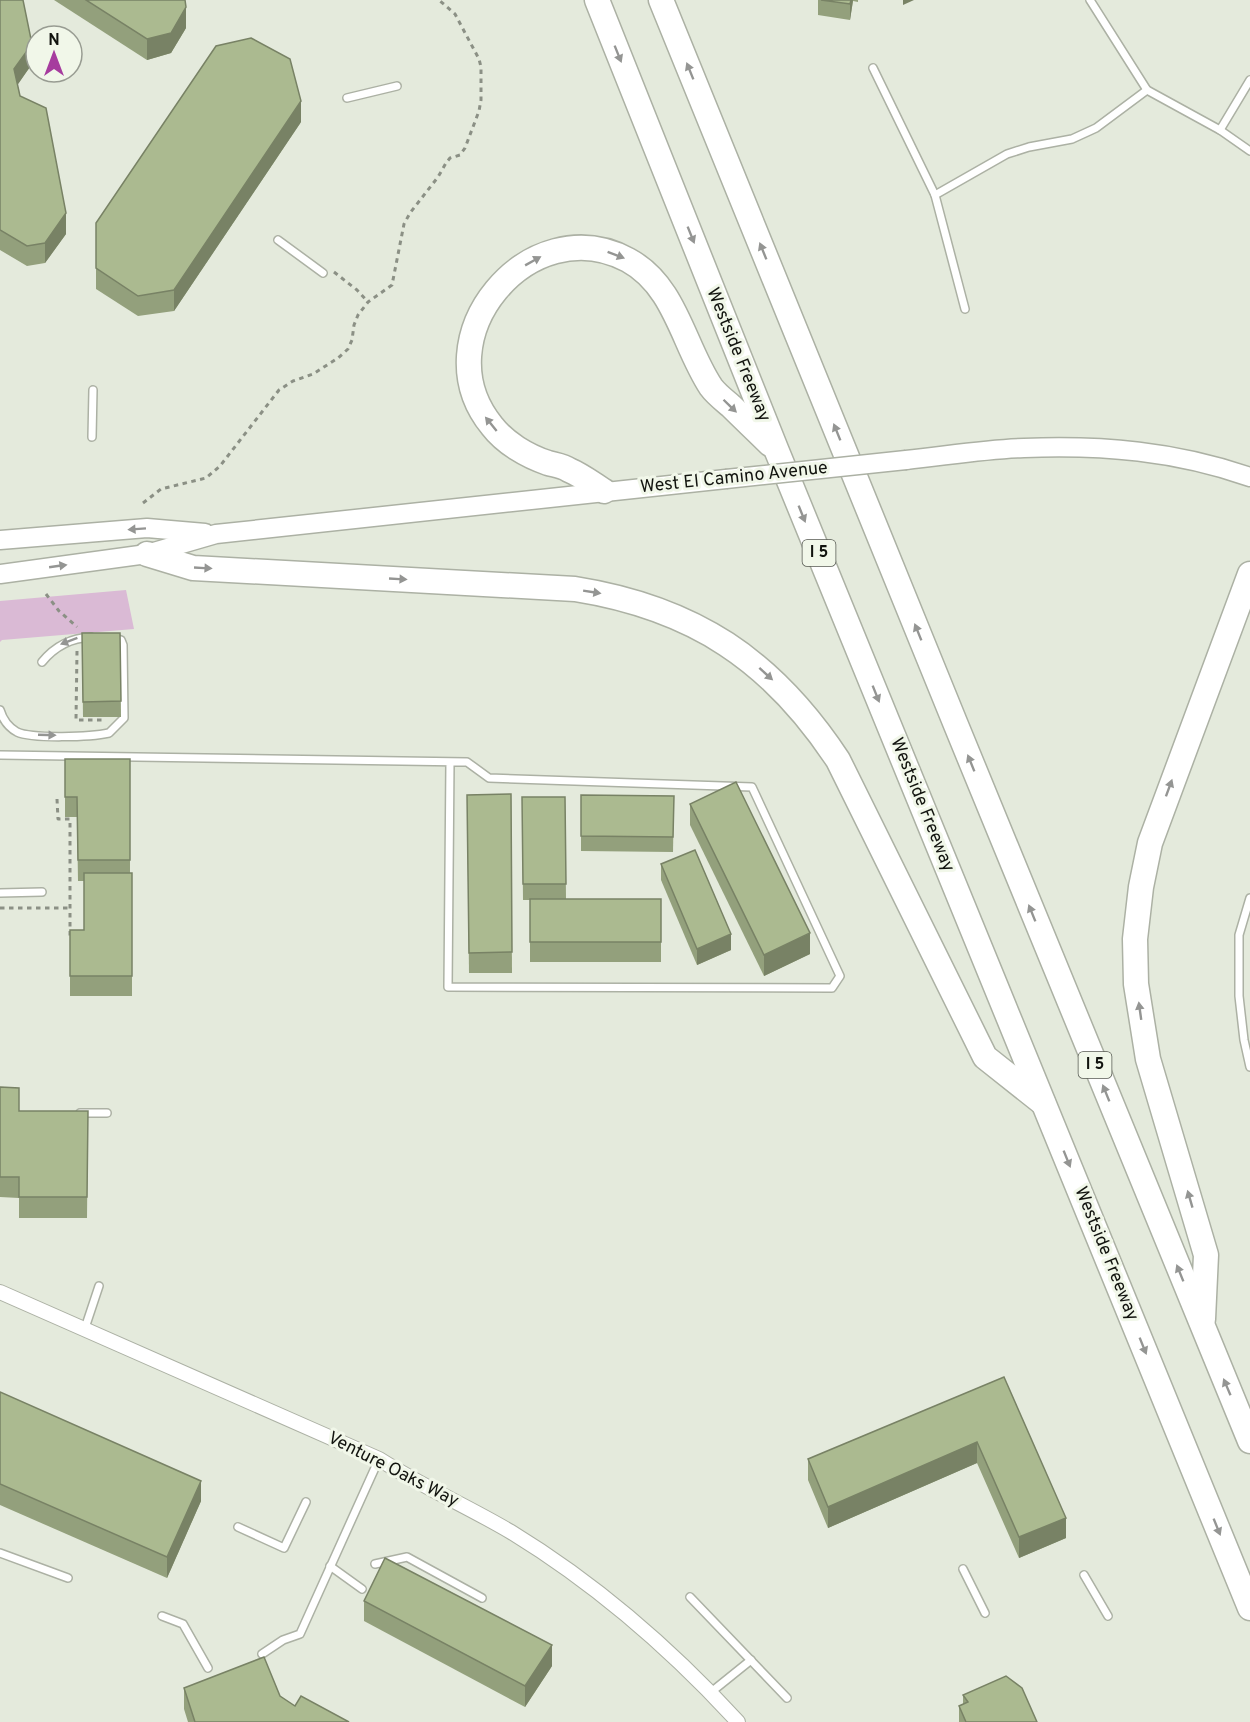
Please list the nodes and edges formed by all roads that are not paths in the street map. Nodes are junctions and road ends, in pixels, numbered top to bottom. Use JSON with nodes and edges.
{"nodes":[{"id":1,"x":597,"y":0,"type":"edge"},
{"id":2,"x":661,"y":0,"type":"edge"},
{"id":3,"x":1090,"y":0,"type":"edge"},
{"id":4,"x":873,"y":68,"type":"dead end"},
{"id":5,"x":1250,"y":80,"type":"edge"},
{"id":6,"x":397,"y":86,"type":"dead end"},
{"id":7,"x":1147,"y":90,"type":"junction"},
{"id":8,"x":347,"y":98,"type":"dead end"},
{"id":9,"x":1220,"y":130,"type":"junction"},
{"id":10,"x":1250,"y":151,"type":"edge"},
{"id":11,"x":935,"y":195,"type":"junction"},
{"id":12,"x":278,"y":240,"type":"dead end"},
{"id":13,"x":325,"y":269,"type":"road end"},
{"id":14,"x":965,"y":309,"type":"dead end"},
{"id":15,"x":93,"y":390,"type":"dead end"},
{"id":16,"x":92,"y":437,"type":"dead end"},
{"id":17,"x":776,"y":449,"type":"junction"},
{"id":18,"x":1250,"y":477,"type":"edge"},
{"id":19,"x":604,"y":491,"type":"junction"},
{"id":20,"x":216,"y":534,"type":"junction"},
{"id":21,"x":0,"y":540,"type":"edge"},
{"id":22,"x":147,"y":554,"type":"junction"},
{"id":23,"x":0,"y":574,"type":"edge"},
{"id":24,"x":1250,"y":574,"type":"edge"},
{"id":25,"x":1250,"y":620,"type":"edge"},
{"id":26,"x":101,"y":636,"type":"edge"},
{"id":27,"x":110,"y":636,"type":"edge"},
{"id":28,"x":1224,"y":647,"type":"junction"},
{"id":29,"x":42,"y":662,"type":"dead end"},
{"id":30,"x":0,"y":710,"type":"edge"},
{"id":31,"x":0,"y":754,"type":"edge"},
{"id":32,"x":450,"y":762,"type":"junction"},
{"id":33,"x":42,"y":892,"type":"dead end"},
{"id":34,"x":0,"y":893,"type":"edge"},
{"id":35,"x":1250,"y":898,"type":"edge"},
{"id":36,"x":1250,"y":1067,"type":"edge"},
{"id":37,"x":1045,"y":1105,"type":"junction"},
{"id":38,"x":75,"y":1112,"type":"edge"},
{"id":39,"x":107,"y":1113,"type":"dead end"},
{"id":40,"x":99,"y":1286,"type":"dead end"},
{"id":41,"x":0,"y":1292,"type":"edge"},
{"id":42,"x":1203,"y":1328,"type":"junction"},
{"id":43,"x":84,"y":1331,"type":"junction"},
{"id":44,"x":1250,"y":1441,"type":"edge"},
{"id":45,"x":379,"y":1459,"type":"junction"},
{"id":46,"x":306,"y":1502,"type":"dead end"},
{"id":47,"x":238,"y":1527,"type":"dead end"},
{"id":48,"x":0,"y":1552,"type":"edge"},
{"id":49,"x":375,"y":1564,"type":"dead end"},
{"id":50,"x":330,"y":1566,"type":"junction"},
{"id":51,"x":963,"y":1569,"type":"dead end"},
{"id":52,"x":1084,"y":1575,"type":"dead end"},
{"id":53,"x":68,"y":1578,"type":"dead end"},
{"id":54,"x":362,"y":1589,"type":"dead end"},
{"id":55,"x":690,"y":1597,"type":"dead end"},
{"id":56,"x":482,"y":1598,"type":"dead end"},
{"id":57,"x":1250,"y":1608,"type":"edge"},
{"id":58,"x":985,"y":1613,"type":"dead end"},
{"id":59,"x":162,"y":1616,"type":"dead end"},
{"id":60,"x":1108,"y":1616,"type":"dead end"},
{"id":61,"x":262,"y":1654,"type":"dead end"},
{"id":62,"x":751,"y":1660,"type":"junction"},
{"id":63,"x":208,"y":1668,"type":"dead end"},
{"id":64,"x":710,"y":1693,"type":"junction"},
{"id":65,"x":787,"y":1698,"type":"dead end"},
{"id":66,"x":738,"y":1722,"type":"edge"}],
"edges":[{"from":1,"to":17,"type":"highway","name":"Westside Freeway","number":"I 5","one_way":true},
{"from":42,"to":2,"type":"highway","number":"I 5","one_way":true},
{"from":3,"to":7,"type":"lane"},
{"from":4,"to":11,"type":"lane"},
{"from":5,"to":9,"type":"lane"},
{"from":6,"to":8,"type":"lane"},
{"from":7,"to":9,"type":"lane"},
{"from":7,"to":11,"type":"lane"},
{"from":9,"to":10,"type":"lane"},
{"from":11,"to":14,"type":"lane"},
{"from":12,"to":13,"type":"lane"},
{"from":15,"to":16,"type":"lane"},
{"from":19,"to":17,"type":"highway","one_way":true},
{"from":17,"to":37,"type":"highway","name":"Westside Freeway","number":"I 5","one_way":true},
{"from":18,"to":19,"type":"main road","name":"West El Camino Avenue","bridge":true},
{"from":19,"to":20,"type":"main road","name":"West El Camino Avenue"},
{"from":20,"to":21,"type":"main road","name":"West El Camino Avenue","one_way":true},
{"from":20,"to":22,"type":"main road","name":"West El Camino Avenue"},
{"from":23,"to":22,"type":"main road","name":"West El Camino Avenue","one_way":true},
{"from":22,"to":37,"type":"highway","one_way":true},
{"from":24,"to":28,"type":"highway"},
{"from":25,"to":28,"type":"highway"},
{"from":26,"to":29,"type":"lane","one_way":true},
{"from":30,"to":27,"type":"lane","one_way":true},
{"from":42,"to":28,"type":"highway","one_way":true},
{"from":31,"to":32,"type":"lane"},
{"from":32,"to":32,"type":"lane"},
{"from":33,"to":34,"type":"lane"},
{"from":35,"to":36,"type":"lane"},
{"from":37,"to":57,"type":"highway","name":"Westside Freeway","number":"I 5","one_way":true},
{"from":38,"to":39,"type":"lane"},
{"from":40,"to":43,"type":"lane"},
{"from":41,"to":43,"type":"street","name":"Venture Oaks Way"},
{"from":44,"to":42,"type":"highway","number":"I 5","one_way":true},
{"from":43,"to":45,"type":"street","name":"Venture Oaks Way"},
{"from":45,"to":50,"type":"lane"},
{"from":45,"to":64,"type":"street","name":"Venture Oaks Way"},
{"from":46,"to":47,"type":"lane"},
{"from":48,"to":53,"type":"lane"},
{"from":49,"to":56,"type":"lane"},
{"from":50,"to":54,"type":"lane"},
{"from":50,"to":61,"type":"lane"},
{"from":51,"to":58,"type":"lane"},
{"from":52,"to":60,"type":"lane"},
{"from":55,"to":62,"type":"lane"},
{"from":59,"to":63,"type":"lane"},
{"from":62,"to":64,"type":"lane"},
{"from":62,"to":65,"type":"lane"},
{"from":64,"to":66,"type":"street","name":"Venture Oaks Way"}]}
